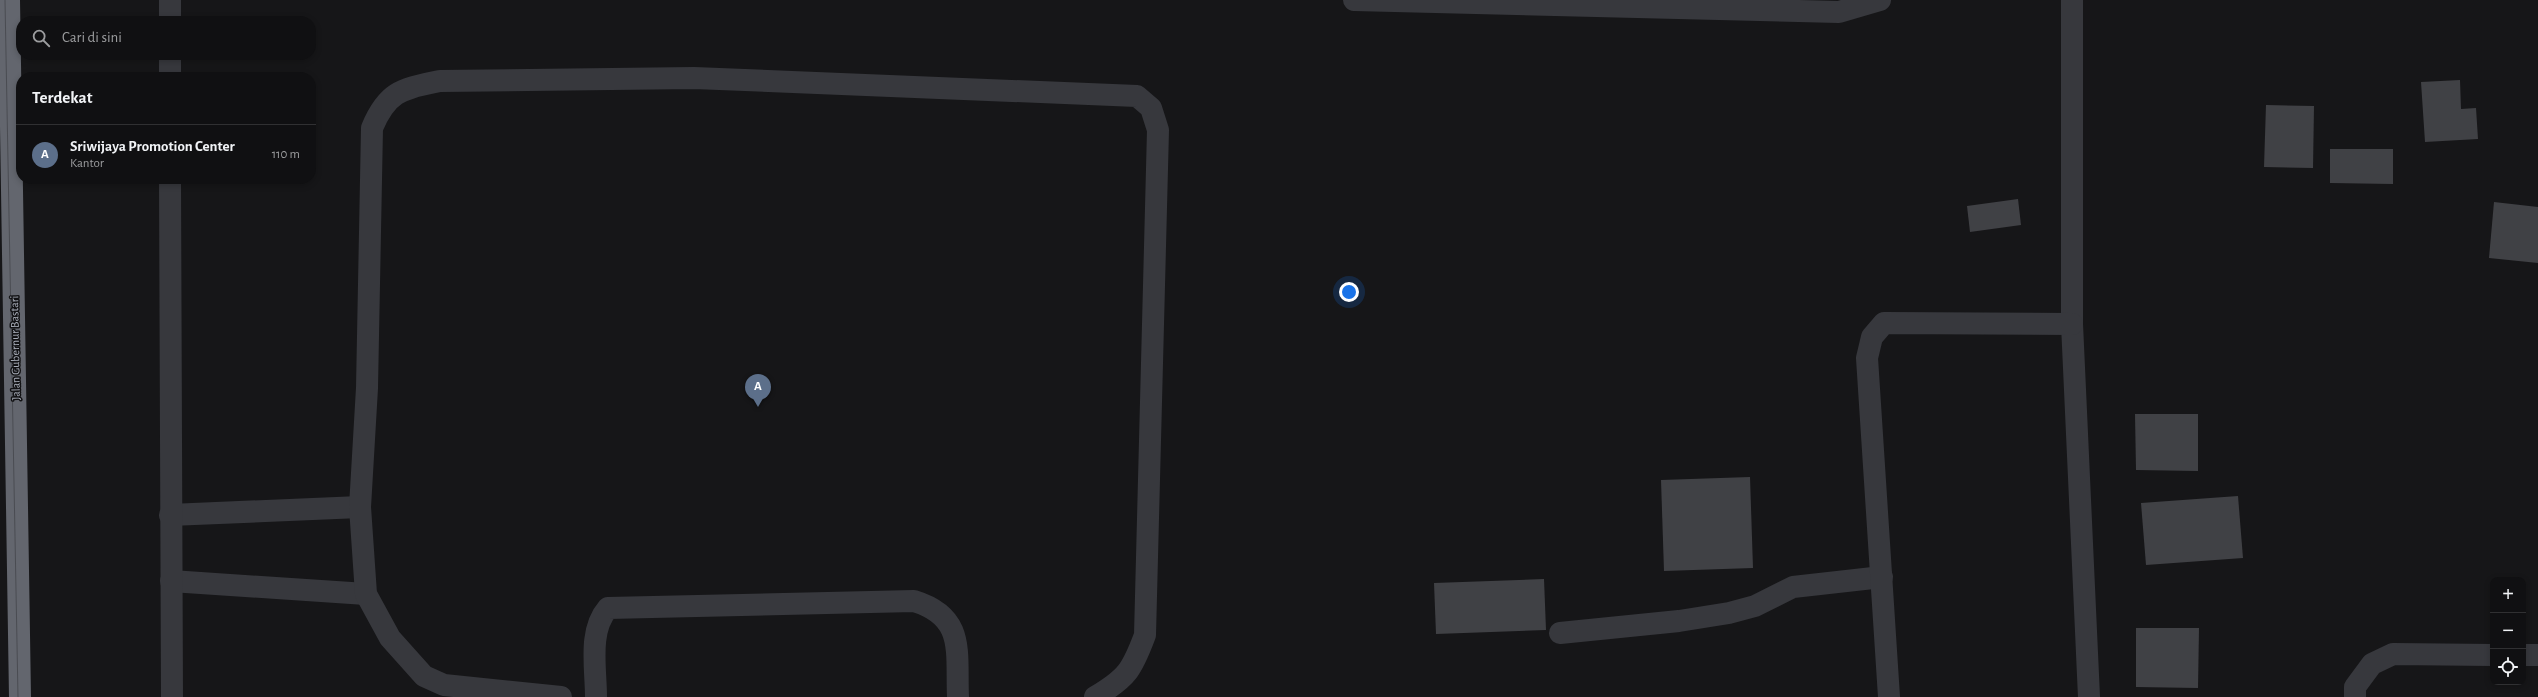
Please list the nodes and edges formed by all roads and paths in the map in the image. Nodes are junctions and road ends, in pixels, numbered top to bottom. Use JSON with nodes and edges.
{"nodes":[{"id":1,"x":9,"y":0,"type":"edge"},
{"id":2,"x":170,"y":0,"type":"edge"},
{"id":3,"x":1354,"y":0,"type":"edge"},
{"id":4,"x":1880,"y":0,"type":"edge"},
{"id":5,"x":2072,"y":0,"type":"edge"},
{"id":6,"x":170,"y":16,"type":"edge"},
{"id":7,"x":170,"y":60,"type":"edge"},
{"id":8,"x":170,"y":72,"type":"edge"},
{"id":9,"x":170,"y":184,"type":"edge"},
{"id":10,"x":2072,"y":324,"type":"junction"},
{"id":11,"x":360,"y":507,"type":"junction"},
{"id":12,"x":170,"y":515,"type":"junction"},
{"id":13,"x":1882,"y":577,"type":"junction"},
{"id":14,"x":171,"y":581,"type":"junction"},
{"id":15,"x":366,"y":594,"type":"junction"},
{"id":16,"x":1560,"y":633,"type":"dead end"},
{"id":17,"x":2490,"y":655,"type":"edge"},
{"id":18,"x":2526,"y":655,"type":"edge"},
{"id":19,"x":2538,"y":655,"type":"edge"},
{"id":20,"x":20,"y":697,"type":"edge"},
{"id":21,"x":172,"y":697,"type":"edge"},
{"id":22,"x":561,"y":697,"type":"edge"},
{"id":23,"x":596,"y":697,"type":"edge"},
{"id":24,"x":958,"y":697,"type":"edge"},
{"id":25,"x":1095,"y":697,"type":"edge"},
{"id":26,"x":1889,"y":697,"type":"edge"},
{"id":27,"x":2088,"y":697,"type":"edge"},
{"id":28,"x":2355,"y":697,"type":"edge"}],
"edges":[{"from":1,"to":20,"type":"highway","name":"Jalan Gubernur Bastari"},
{"from":2,"to":6,"type":"street"},
{"from":3,"to":4,"type":"street"},
{"from":5,"to":10,"type":"street"},
{"from":7,"to":8,"type":"street"},
{"from":9,"to":12,"type":"street"},
{"from":10,"to":13,"type":"street"},
{"from":10,"to":27,"type":"street"},
{"from":11,"to":12,"type":"street"},
{"from":11,"to":15,"type":"street"},
{"from":11,"to":25,"type":"street"},
{"from":12,"to":14,"type":"street"},
{"from":13,"to":16,"type":"street"},
{"from":13,"to":26,"type":"street"},
{"from":14,"to":15,"type":"street"},
{"from":14,"to":21,"type":"street"},
{"from":15,"to":22,"type":"street"},
{"from":17,"to":28,"type":"street"},
{"from":18,"to":19,"type":"street"},
{"from":23,"to":24,"type":"street"}]}
